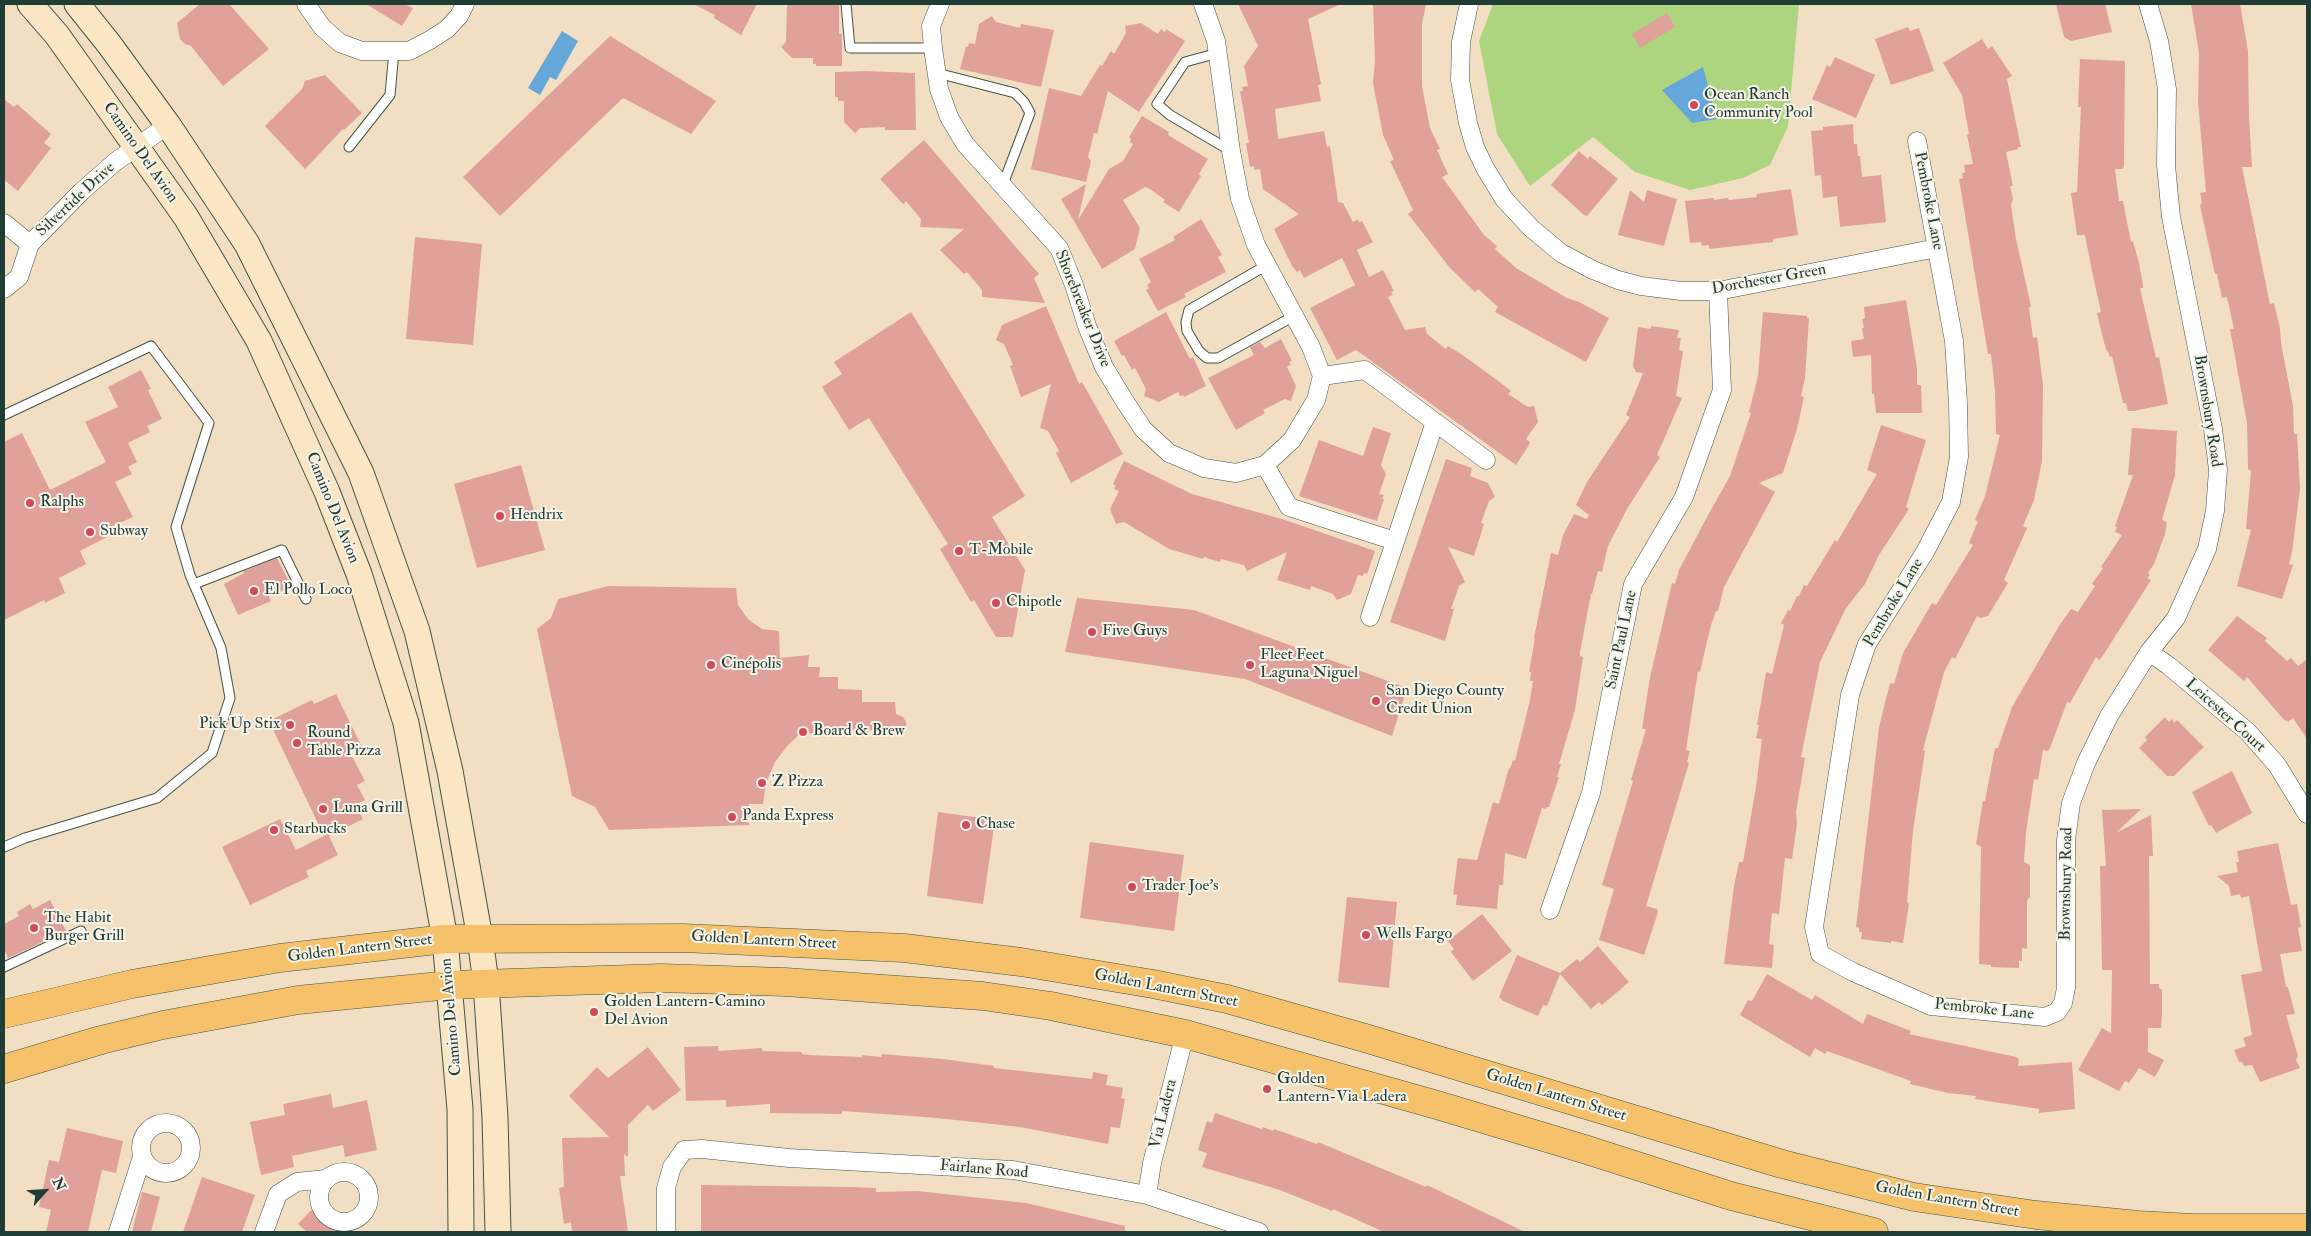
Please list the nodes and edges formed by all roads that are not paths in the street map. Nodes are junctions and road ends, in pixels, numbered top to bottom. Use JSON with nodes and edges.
{"nodes":[{"id":1,"x":30,"y":4,"type":"edge"},
{"id":2,"x":76,"y":4,"type":"edge"},
{"id":3,"x":306,"y":4,"type":"edge"},
{"id":4,"x":465,"y":4,"type":"edge"},
{"id":5,"x":846,"y":4,"type":"edge"},
{"id":6,"x":940,"y":4,"type":"edge"},
{"id":7,"x":1203,"y":4,"type":"edge"},
{"id":8,"x":1469,"y":4,"type":"edge"},
{"id":9,"x":2148,"y":4,"type":"edge"},
{"id":10,"x":933,"y":48,"type":"junction"},
{"id":11,"x":394,"y":51,"type":"junction"},
{"id":12,"x":1218,"y":53,"type":"junction"},
{"id":13,"x":936,"y":73,"type":"junction"},
{"id":14,"x":168,"y":125,"type":"junction"},
{"id":15,"x":1916,"y":141,"type":"dead end"},
{"id":16,"x":350,"y":147,"type":"dead end"},
{"id":17,"x":136,"y":148,"type":"junction"},
{"id":18,"x":1231,"y":151,"type":"junction"},
{"id":19,"x":1002,"y":187,"type":"junction"},
{"id":20,"x":4,"y":223,"type":"edge"},
{"id":21,"x":30,"y":244,"type":"junction"},
{"id":22,"x":1937,"y":248,"type":"junction"},
{"id":23,"x":1267,"y":265,"type":"junction"},
{"id":24,"x":4,"y":289,"type":"edge"},
{"id":25,"x":1718,"y":291,"type":"junction"},
{"id":26,"x":1294,"y":316,"type":"junction"},
{"id":27,"x":1322,"y":376,"type":"junction"},
{"id":28,"x":4,"y":415,"type":"edge"},
{"id":29,"x":1435,"y":422,"type":"junction"},
{"id":30,"x":1486,"y":460,"type":"dead end"},
{"id":31,"x":1266,"y":465,"type":"junction"},
{"id":32,"x":1395,"y":541,"type":"junction"},
{"id":33,"x":194,"y":584,"type":"junction"},
{"id":34,"x":306,"y":599,"type":"dead end"},
{"id":35,"x":1370,"y":617,"type":"dead end"},
{"id":36,"x":2149,"y":652,"type":"junction"},
{"id":37,"x":2307,"y":814,"type":"edge"},
{"id":38,"x":4,"y":847,"type":"edge"},
{"id":39,"x":1550,"y":910,"type":"dead end"},
{"id":40,"x":81,"y":931,"type":"dead end"},
{"id":41,"x":480,"y":938,"type":"junction"},
{"id":42,"x":445,"y":939,"type":"junction"},
{"id":43,"x":4,"y":967,"type":"edge"},
{"id":44,"x":486,"y":983,"type":"junction"},
{"id":45,"x":450,"y":985,"type":"junction"},
{"id":46,"x":4,"y":1014,"type":"edge"},
{"id":47,"x":2045,"y":1017,"type":"joint"},
{"id":48,"x":1185,"y":1034,"type":"junction"},
{"id":49,"x":4,"y":1068,"type":"edge"},
{"id":50,"x":142,"y":1157,"type":"dead end"},
{"id":51,"x":326,"y":1179,"type":"dead end"},
{"id":52,"x":1147,"y":1195,"type":"junction"},
{"id":53,"x":2307,"y":1228,"type":"edge"},
{"id":54,"x":118,"y":1232,"type":"edge"},
{"id":55,"x":264,"y":1232,"type":"edge"},
{"id":56,"x":461,"y":1232,"type":"edge"},
{"id":57,"x":498,"y":1232,"type":"edge"},
{"id":58,"x":666,"y":1232,"type":"edge"},
{"id":59,"x":1259,"y":1232,"type":"edge"},
{"id":60,"x":1874,"y":1232,"type":"edge"}],
"edges":[{"from":1,"to":17,"type":"main road","name":"Camino Del Avion"},
{"from":2,"to":14,"type":"main road"},
{"from":3,"to":11,"type":"street"},
{"from":4,"to":11,"type":"street"},
{"from":5,"to":10,"type":"lane"},
{"from":6,"to":10,"type":"street","name":"Shorebreaker Drive"},
{"from":7,"to":12,"type":"street"},
{"from":8,"to":25,"type":"street","name":"Dorchester Green"},
{"from":9,"to":36,"type":"street","name":"Brownsbury Road"},
{"from":10,"to":13,"type":"street","name":"Shorebreaker Drive"},
{"from":11,"to":16,"type":"lane"},
{"from":12,"to":18,"type":"street"},
{"from":12,"to":18,"type":"lane"},
{"from":13,"to":19,"type":"street","name":"Shorebreaker Drive"},
{"from":13,"to":19,"type":"lane"},
{"from":14,"to":17,"type":"street","name":"Silvertide Drive"},
{"from":14,"to":41,"type":"main road"},
{"from":15,"to":22,"type":"street","name":"Pembroke Lane"},
{"from":17,"to":21,"type":"street","name":"Silvertide Drive"},
{"from":17,"to":42,"type":"main road","name":"Camino Del Avion"},
{"from":18,"to":23,"type":"street"},
{"from":19,"to":31,"type":"street","name":"Shorebreaker Drive"},
{"from":20,"to":21,"type":"street"},
{"from":21,"to":24,"type":"street","name":"Silvertide Drive"},
{"from":22,"to":25,"type":"street","name":"Dorchester Green"},
{"from":22,"to":47,"type":"street","name":"Pembroke Lane"},
{"from":23,"to":26,"type":"street"},
{"from":23,"to":26,"type":"lane"},
{"from":25,"to":39,"type":"street","name":"Saint Paul Lane"},
{"from":26,"to":27,"type":"street"},
{"from":27,"to":29,"type":"street"},
{"from":27,"to":31,"type":"street","name":"Shorebreaker Drive"},
{"from":28,"to":33,"type":"lane"},
{"from":29,"to":30,"type":"street"},
{"from":29,"to":32,"type":"street"},
{"from":31,"to":32,"type":"street"},
{"from":32,"to":35,"type":"street"},
{"from":33,"to":34,"type":"lane"},
{"from":33,"to":38,"type":"lane"},
{"from":36,"to":37,"type":"street","name":"Leicester Court"},
{"from":36,"to":47,"type":"street","name":"Brownsbury Road"},
{"from":40,"to":43,"type":"lane"},
{"from":41,"to":42,"type":"main road","name":"Golden Lantern Street"},
{"from":41,"to":44,"type":"main road"},
{"from":41,"to":53,"type":"main road","name":"Golden Lantern Street"},
{"from":42,"to":45,"type":"main road","name":"Camino Del Avion"},
{"from":42,"to":46,"type":"main road","name":"Golden Lantern Street"},
{"from":44,"to":45,"type":"main road"},
{"from":44,"to":48,"type":"main road"},
{"from":44,"to":57,"type":"main road"},
{"from":45,"to":49,"type":"main road"},
{"from":45,"to":56,"type":"main road","name":"Camino Del Avion"},
{"from":48,"to":52,"type":"street","name":"Via Ladera"},
{"from":48,"to":60,"type":"main road"},
{"from":50,"to":54,"type":"street"},
{"from":51,"to":55,"type":"street"},
{"from":52,"to":58,"type":"street","name":"Fairlane Road"},
{"from":52,"to":59,"type":"street","name":"Fairlane Road"}]}
